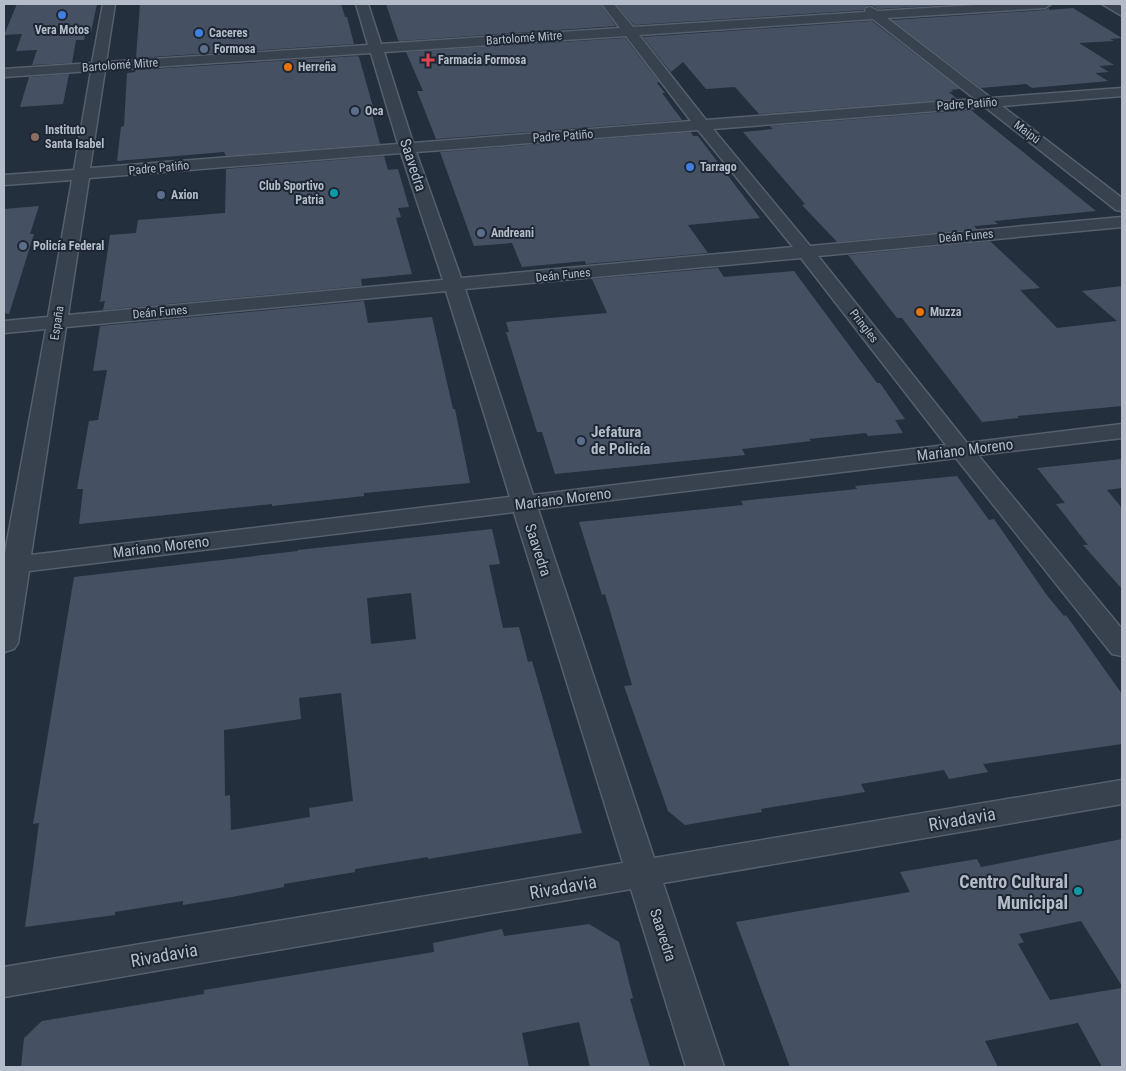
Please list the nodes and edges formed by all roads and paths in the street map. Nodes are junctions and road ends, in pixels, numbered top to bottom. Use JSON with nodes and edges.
{"nodes":[{"id":1,"x":110,"y":4,"type":"edge"},
{"id":2,"x":362,"y":4,"type":"edge"},
{"id":3,"x":608,"y":4,"type":"edge"},
{"id":4,"x":860,"y":4,"type":"edge"},
{"id":5,"x":1045,"y":4,"type":"edge"},
{"id":6,"x":1108,"y":4,"type":"edge"},
{"id":7,"x":1122,"y":12,"type":"edge"},
{"id":8,"x":875,"y":15,"type":"junction"},
{"id":9,"x":630,"y":31,"type":"junction"},
{"id":10,"x":377,"y":48,"type":"junction"},
{"id":11,"x":99,"y":66,"type":"junction"},
{"id":12,"x":4,"y":73,"type":"edge"},
{"id":13,"x":1122,"y":92,"type":"edge"},
{"id":14,"x":988,"y":102,"type":"junction"},
{"id":15,"x":702,"y":125,"type":"junction"},
{"id":16,"x":407,"y":148,"type":"junction"},
{"id":17,"x":81,"y":174,"type":"junction"},
{"id":18,"x":4,"y":180,"type":"edge"},
{"id":19,"x":1122,"y":206,"type":"edge"},
{"id":20,"x":1122,"y":222,"type":"edge"},
{"id":21,"x":805,"y":251,"type":"junction"},
{"id":22,"x":454,"y":286,"type":"junction"},
{"id":23,"x":57,"y":322,"type":"junction"},
{"id":24,"x":4,"y":326,"type":"edge"},
{"id":25,"x":1122,"y":431,"type":"edge"},
{"id":26,"x":962,"y":451,"type":"junction"},
{"id":27,"x":524,"y":504,"type":"junction"},
{"id":28,"x":10,"y":565,"type":"edge"},
{"id":29,"x":4,"y":642,"type":"edge"},
{"id":30,"x":1122,"y":648,"type":"edge"},
{"id":31,"x":1122,"y":792,"type":"edge"},
{"id":32,"x":643,"y":873,"type":"junction"},
{"id":33,"x":4,"y":982,"type":"edge"},
{"id":34,"x":706,"y":1067,"type":"edge"}],
"edges":[{"from":1,"to":11,"type":"street","name":"España"},
{"from":2,"to":10,"type":"street","name":"Saavedra"},
{"from":3,"to":9,"type":"street","name":"Pringles"},
{"from":4,"to":8,"type":"street","name":"Maipú"},
{"from":5,"to":8,"type":"street","name":"Bartolomé Mitre"},
{"from":6,"to":7,"type":"street"},
{"from":8,"to":9,"type":"street","name":"Bartolomé Mitre"},
{"from":8,"to":14,"type":"street","name":"Maipú"},
{"from":9,"to":10,"type":"street","name":"Bartolomé Mitre"},
{"from":9,"to":15,"type":"street","name":"Pringles"},
{"from":10,"to":11,"type":"street","name":"Bartolomé Mitre"},
{"from":10,"to":16,"type":"street","name":"Saavedra"},
{"from":11,"to":12,"type":"street","name":"Bartolomé Mitre"},
{"from":11,"to":17,"type":"street","name":"España"},
{"from":13,"to":14,"type":"street","name":"Padre Patiño"},
{"from":14,"to":15,"type":"street","name":"Padre Patiño"},
{"from":14,"to":19,"type":"street","name":"Maipú"},
{"from":15,"to":16,"type":"street","name":"Padre Patiño"},
{"from":15,"to":21,"type":"street","name":"Pringles"},
{"from":16,"to":17,"type":"street","name":"Padre Patiño"},
{"from":16,"to":22,"type":"street","name":"Saavedra"},
{"from":17,"to":18,"type":"street","name":"Padre Patiño"},
{"from":17,"to":23,"type":"street","name":"España"},
{"from":20,"to":21,"type":"street","name":"Deán Funes"},
{"from":21,"to":22,"type":"street","name":"Deán Funes"},
{"from":21,"to":26,"type":"street","name":"Pringles"},
{"from":22,"to":23,"type":"street","name":"Deán Funes"},
{"from":22,"to":27,"type":"street","name":"Saavedra"},
{"from":23,"to":24,"type":"street","name":"Deán Funes"},
{"from":23,"to":28,"type":"street","name":"España"},
{"from":25,"to":26,"type":"street","name":"Mariano Moreno"},
{"from":26,"to":27,"type":"street","name":"Mariano Moreno"},
{"from":26,"to":30,"type":"street","name":"Pringles"},
{"from":27,"to":28,"type":"street","name":"Mariano Moreno"},
{"from":27,"to":32,"type":"street","name":"Saavedra"},
{"from":28,"to":29,"type":"street","name":"España"},
{"from":31,"to":32,"type":"street","name":"Rivadavia"},
{"from":32,"to":33,"type":"street","name":"Rivadavia"},
{"from":32,"to":34,"type":"street","name":"Saavedra"}]}
